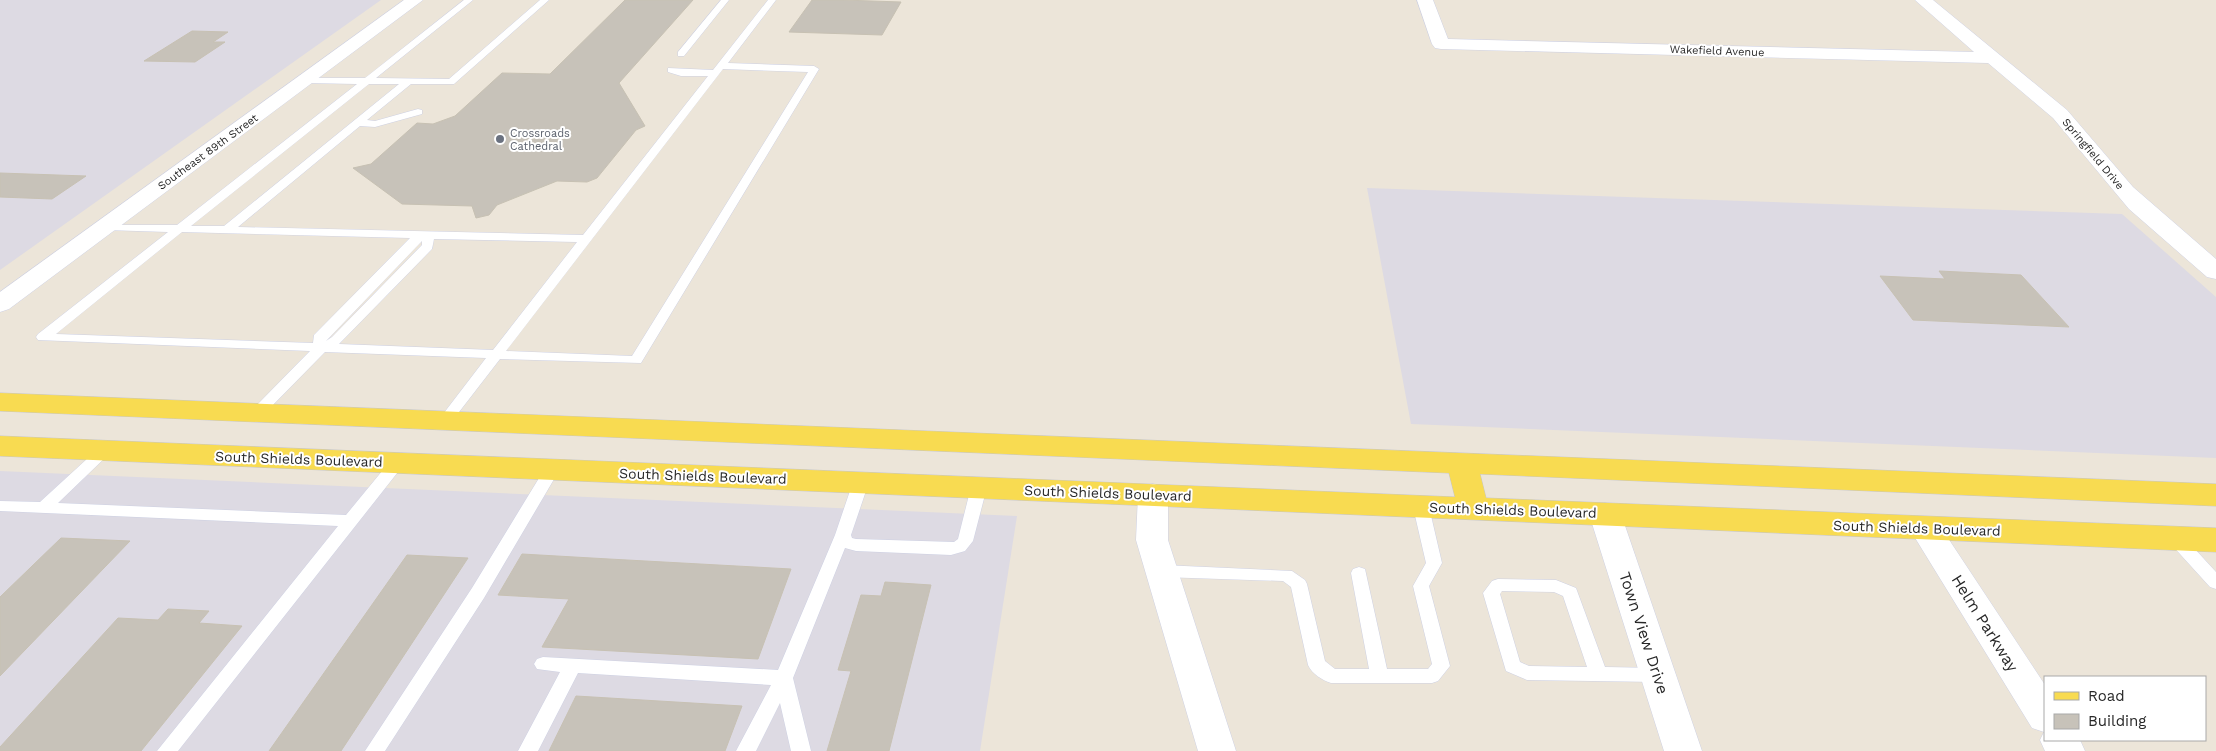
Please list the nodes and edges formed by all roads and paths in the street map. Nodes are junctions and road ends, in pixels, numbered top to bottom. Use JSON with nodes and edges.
{"nodes":[{"id":1,"x":416,"y":0,"type":"edge"},
{"id":2,"x":470,"y":0,"type":"edge"},
{"id":3,"x":545,"y":0,"type":"edge"},
{"id":4,"x":725,"y":0,"type":"edge"},
{"id":5,"x":772,"y":0,"type":"edge"},
{"id":6,"x":1425,"y":0,"type":"edge"},
{"id":7,"x":1922,"y":0,"type":"edge"},
{"id":8,"x":681,"y":54,"type":"dead end"},
{"id":9,"x":1994,"y":58,"type":"junction"},
{"id":10,"x":671,"y":70,"type":"dead end"},
{"id":11,"x":717,"y":70,"type":"junction"},
{"id":12,"x":307,"y":80,"type":"junction"},
{"id":13,"x":366,"y":82,"type":"junction"},
{"id":14,"x":408,"y":82,"type":"junction"},
{"id":15,"x":418,"y":112,"type":"dead end"},
{"id":16,"x":358,"y":123,"type":"junction"},
{"id":17,"x":106,"y":227,"type":"junction"},
{"id":18,"x":180,"y":229,"type":"junction"},
{"id":19,"x":228,"y":230,"type":"junction"},
{"id":20,"x":428,"y":235,"type":"junction"},
{"id":21,"x":585,"y":239,"type":"junction"},
{"id":22,"x":2216,"y":272,"type":"edge"},
{"id":23,"x":0,"y":304,"type":"edge"},
{"id":24,"x":320,"y":349,"type":"junction"},
{"id":25,"x":497,"y":354,"type":"junction"},
{"id":26,"x":0,"y":402,"type":"edge"},
{"id":27,"x":256,"y":414,"type":"junction"},
{"id":28,"x":444,"y":422,"type":"junction"},
{"id":29,"x":0,"y":446,"type":"edge"},
{"id":30,"x":105,"y":450,"type":"junction"},
{"id":31,"x":397,"y":463,"type":"junction"},
{"id":32,"x":1462,"y":463,"type":"junction"},
{"id":33,"x":552,"y":470,"type":"junction"},
{"id":34,"x":861,"y":482,"type":"junction"},
{"id":35,"x":979,"y":487,"type":"junction"},
{"id":36,"x":1152,"y":495,"type":"junction"},
{"id":37,"x":2216,"y":495,"type":"edge"},
{"id":38,"x":0,"y":506,"type":"edge"},
{"id":39,"x":1421,"y":506,"type":"junction"},
{"id":40,"x":43,"y":508,"type":"junction"},
{"id":41,"x":1473,"y":509,"type":"junction"},
{"id":42,"x":1605,"y":514,"type":"junction"},
{"id":43,"x":350,"y":521,"type":"junction"},
{"id":44,"x":1925,"y":528,"type":"junction"},
{"id":45,"x":844,"y":535,"type":"junction"},
{"id":46,"x":2176,"y":539,"type":"junction"},
{"id":47,"x":2216,"y":540,"type":"edge"},
{"id":48,"x":1162,"y":571,"type":"junction"},
{"id":49,"x":1360,"y":573,"type":"dead end"},
{"id":50,"x":2216,"y":583,"type":"edge"},
{"id":51,"x":543,"y":664,"type":"dead end"},
{"id":52,"x":573,"y":666,"type":"junction"},
{"id":53,"x":1598,"y":674,"type":"junction"},
{"id":54,"x":1658,"y":675,"type":"junction"},
{"id":55,"x":1379,"y":676,"type":"junction"},
{"id":56,"x":784,"y":678,"type":"junction"},
{"id":57,"x":2044,"y":715,"type":"edge"},
{"id":58,"x":167,"y":751,"type":"edge"},
{"id":59,"x":375,"y":751,"type":"edge"},
{"id":60,"x":528,"y":751,"type":"edge"},
{"id":61,"x":746,"y":751,"type":"edge"},
{"id":62,"x":801,"y":751,"type":"edge"},
{"id":63,"x":1217,"y":751,"type":"edge"},
{"id":64,"x":1684,"y":751,"type":"edge"}],
"edges":[{"from":1,"to":12,"type":"street","name":"Southeast 89th Street"},
{"from":2,"to":13,"type":"lane"},
{"from":3,"to":14,"type":"lane"},
{"from":4,"to":8,"type":"lane"},
{"from":5,"to":11,"type":"lane"},
{"from":6,"to":9,"type":"street","name":"Wakefield Avenue"},
{"from":7,"to":9,"type":"street","name":"Springfield Drive"},
{"from":9,"to":22,"type":"street","name":"Springfield Drive"},
{"from":10,"to":11,"type":"lane"},
{"from":11,"to":21,"type":"lane"},
{"from":11,"to":25,"type":"lane"},
{"from":12,"to":13,"type":"lane"},
{"from":12,"to":17,"type":"street","name":"Southeast 89th Street"},
{"from":13,"to":14,"type":"lane"},
{"from":13,"to":18,"type":"lane"},
{"from":14,"to":16,"type":"lane"},
{"from":15,"to":16,"type":"lane"},
{"from":16,"to":19,"type":"lane"},
{"from":17,"to":18,"type":"lane"},
{"from":17,"to":23,"type":"street","name":"Southeast 89th Street"},
{"from":18,"to":19,"type":"lane"},
{"from":18,"to":24,"type":"lane"},
{"from":19,"to":20,"type":"lane"},
{"from":20,"to":21,"type":"lane"},
{"from":20,"to":24,"type":"lane"},
{"from":21,"to":25,"type":"lane"},
{"from":24,"to":25,"type":"lane"},
{"from":24,"to":27,"type":"lane"},
{"from":25,"to":28,"type":"lane"},
{"from":26,"to":27,"type":"main road"},
{"from":27,"to":28,"type":"main road"},
{"from":28,"to":31,"type":"main road"},
{"from":28,"to":32,"type":"main road"},
{"from":29,"to":30,"type":"main road","name":"South Shields Boulevard"},
{"from":30,"to":31,"type":"main road","name":"South Shields Boulevard"},
{"from":30,"to":40,"type":"lane"},
{"from":31,"to":33,"type":"main road","name":"South Shields Boulevard"},
{"from":31,"to":43,"type":"lane"},
{"from":32,"to":37,"type":"main road"},
{"from":32,"to":41,"type":"main road"},
{"from":33,"to":34,"type":"main road","name":"South Shields Boulevard"},
{"from":33,"to":59,"type":"lane"},
{"from":34,"to":35,"type":"main road","name":"South Shields Boulevard"},
{"from":34,"to":45,"type":"lane"},
{"from":35,"to":36,"type":"main road","name":"South Shields Boulevard"},
{"from":35,"to":45,"type":"lane"},
{"from":36,"to":39,"type":"main road","name":"South Shields Boulevard"},
{"from":36,"to":48,"type":"street"},
{"from":38,"to":40,"type":"lane"},
{"from":39,"to":41,"type":"main road","name":"South Shields Boulevard"},
{"from":39,"to":55,"type":"lane"},
{"from":40,"to":43,"type":"lane"},
{"from":41,"to":42,"type":"main road","name":"South Shields Boulevard"},
{"from":42,"to":44,"type":"main road","name":"South Shields Boulevard"},
{"from":42,"to":54,"type":"street","name":"Town View Drive"},
{"from":43,"to":58,"type":"lane"},
{"from":44,"to":46,"type":"main road","name":"South Shields Boulevard"},
{"from":44,"to":57,"type":"street","name":"Helm Parkway"},
{"from":45,"to":56,"type":"lane"},
{"from":46,"to":47,"type":"main road","name":"South Shields Boulevard"},
{"from":46,"to":50,"type":"lane"},
{"from":48,"to":55,"type":"lane"},
{"from":48,"to":63,"type":"street"},
{"from":49,"to":55,"type":"lane"},
{"from":51,"to":52,"type":"lane"},
{"from":52,"to":56,"type":"lane"},
{"from":52,"to":60,"type":"lane"},
{"from":53,"to":53,"type":"lane"},
{"from":53,"to":54,"type":"lane"},
{"from":54,"to":64,"type":"street","name":"Town View Drive"},
{"from":56,"to":61,"type":"lane"},
{"from":56,"to":62,"type":"lane"}]}
